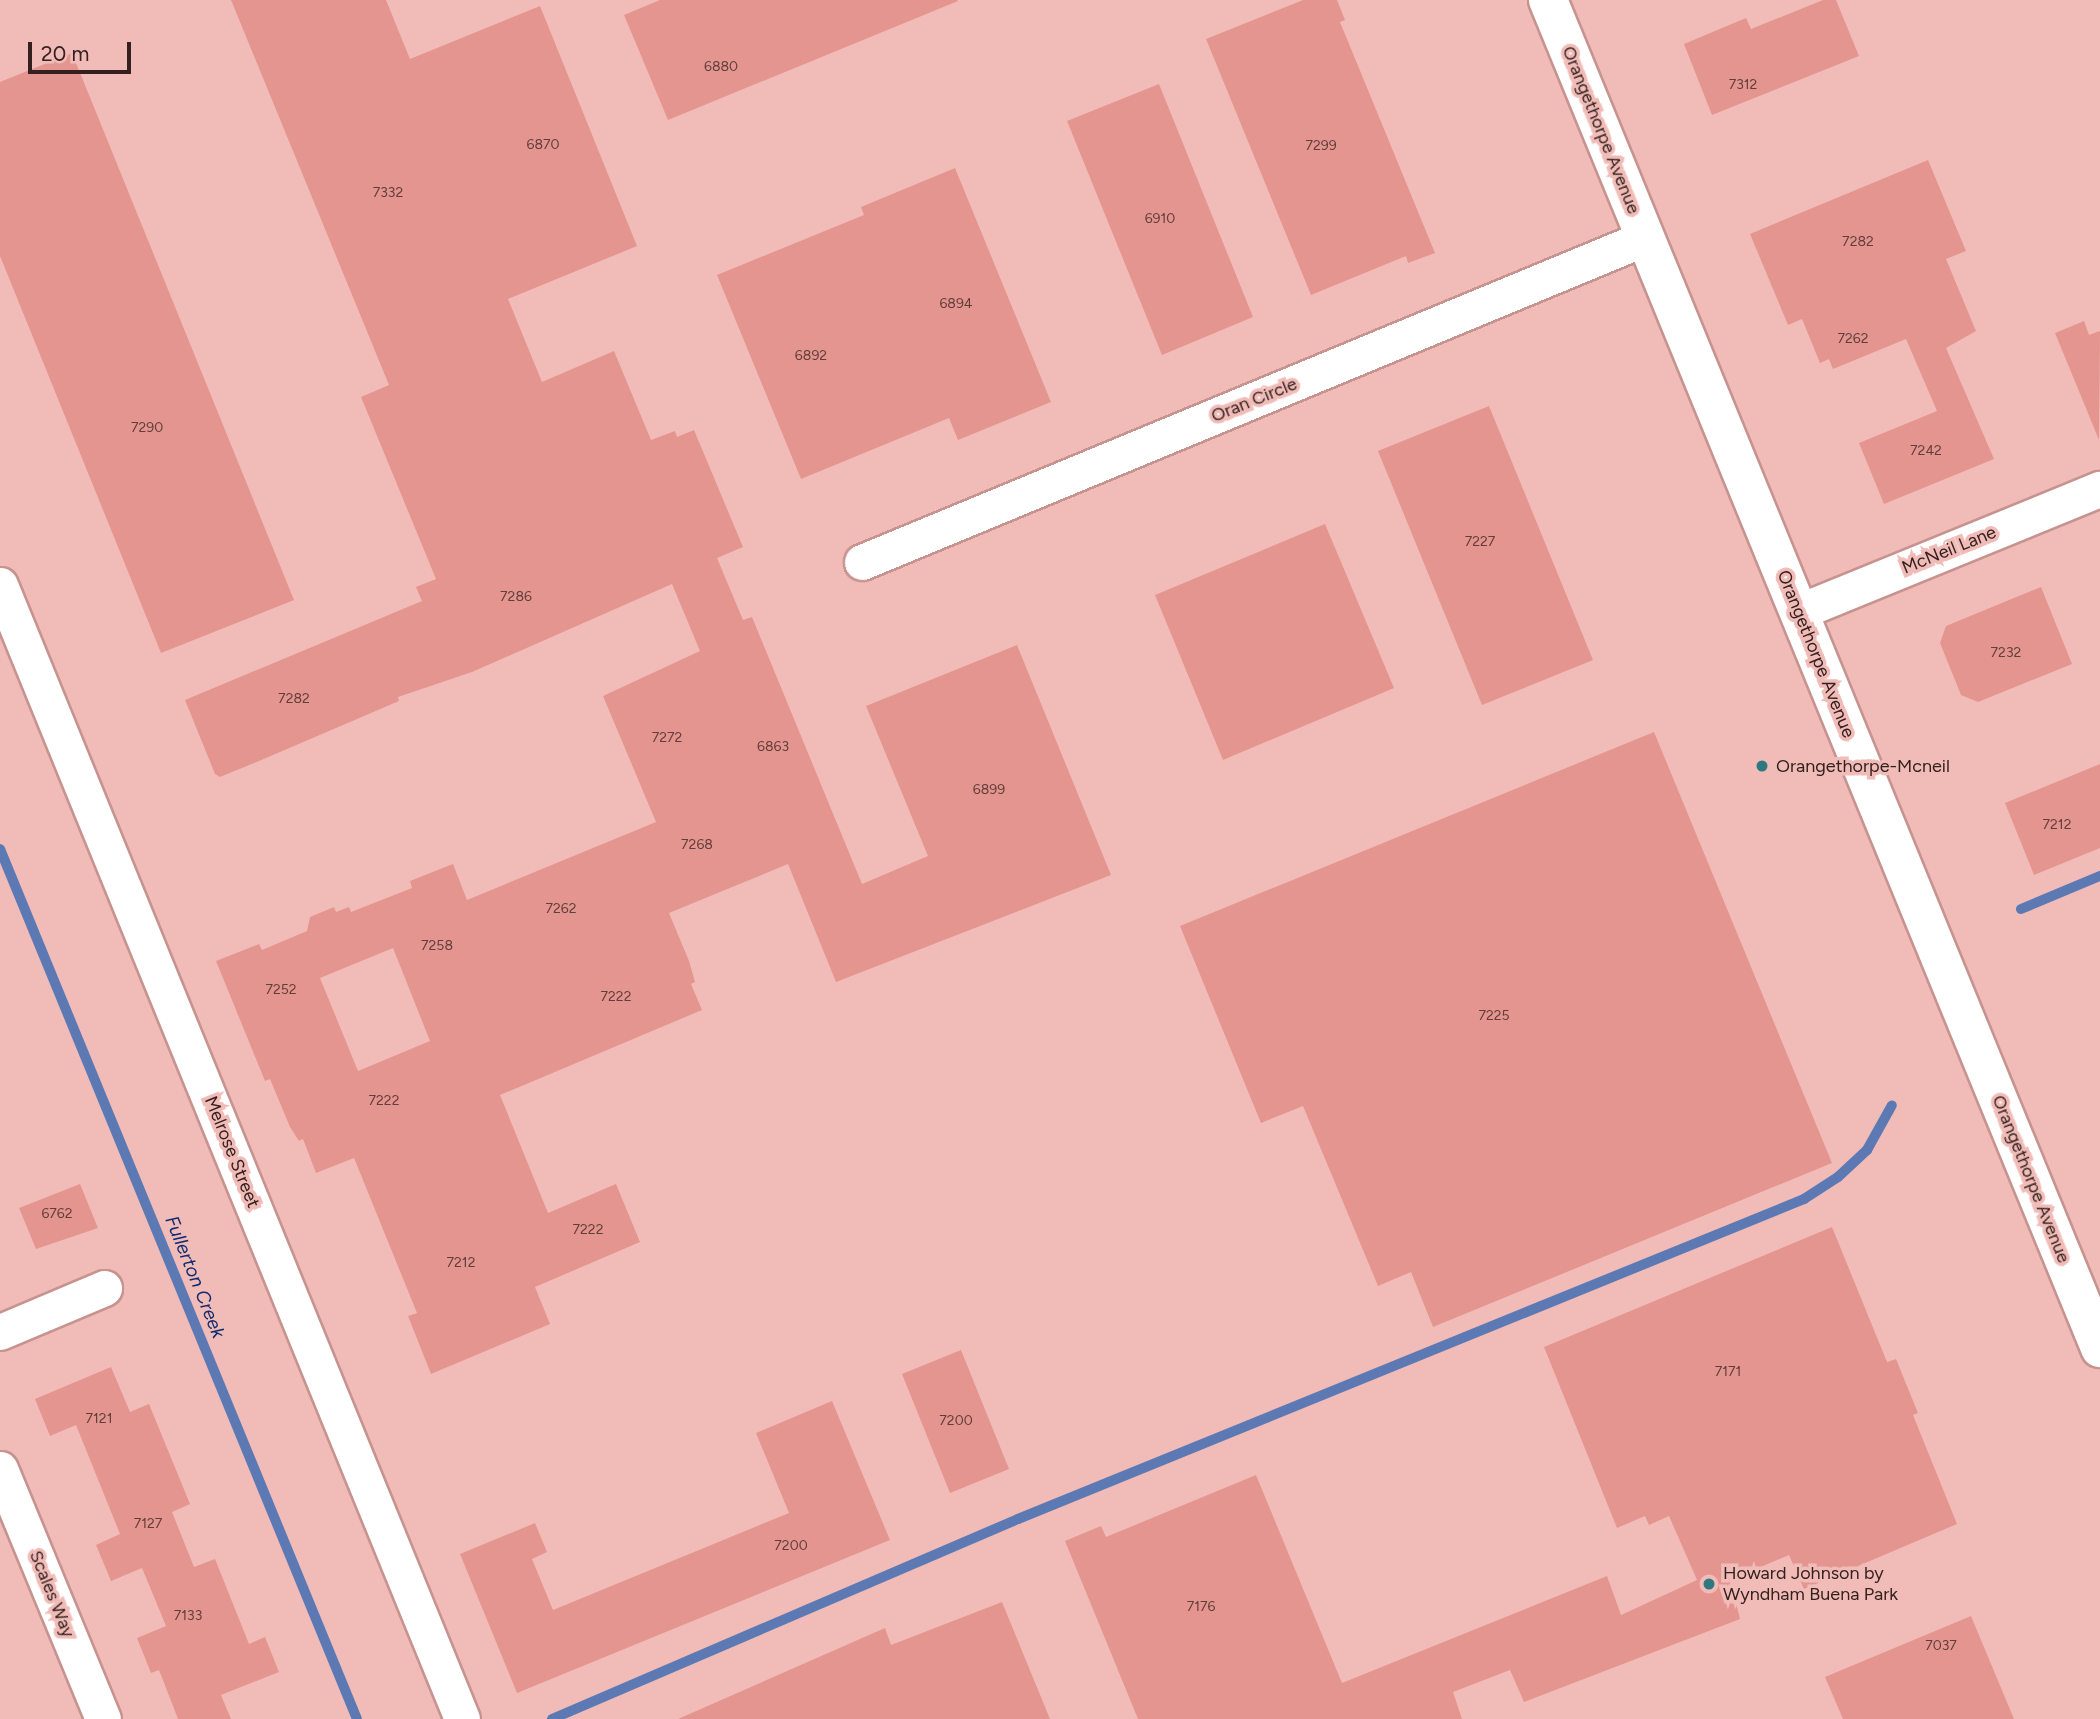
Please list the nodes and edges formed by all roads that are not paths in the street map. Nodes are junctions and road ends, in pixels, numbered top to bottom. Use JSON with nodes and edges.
{"nodes":[{"id":1,"x":1548,"y":0,"type":"edge"},
{"id":2,"x":1645,"y":238,"type":"junction"},
{"id":3,"x":2100,"y":489,"type":"edge"},
{"id":4,"x":863,"y":562,"type":"dead end"},
{"id":5,"x":0,"y":585,"type":"edge"},
{"id":6,"x":1798,"y":612,"type":"junction"},
{"id":7,"x":104,"y":1288,"type":"dead end"},
{"id":8,"x":0,"y":1332,"type":"edge"},
{"id":9,"x":2100,"y":1348,"type":"edge"},
{"id":10,"x":0,"y":1469,"type":"edge"},
{"id":11,"x":103,"y":1719,"type":"edge"},
{"id":12,"x":463,"y":1719,"type":"edge"}],
"edges":[{"from":1,"to":2,"type":"main road","name":"Orangethorpe Avenue"},
{"from":2,"to":4,"type":"street","name":"Oran Circle"},
{"from":2,"to":6,"type":"main road","name":"Orangethorpe Avenue"},
{"from":3,"to":6,"type":"street","name":"McNeil Lane"},
{"from":5,"to":12,"type":"street","name":"Melrose Street"},
{"from":6,"to":9,"type":"main road","name":"Orangethorpe Avenue"},
{"from":7,"to":8,"type":"street"},
{"from":10,"to":11,"type":"street","name":"Scales Way"}]}
